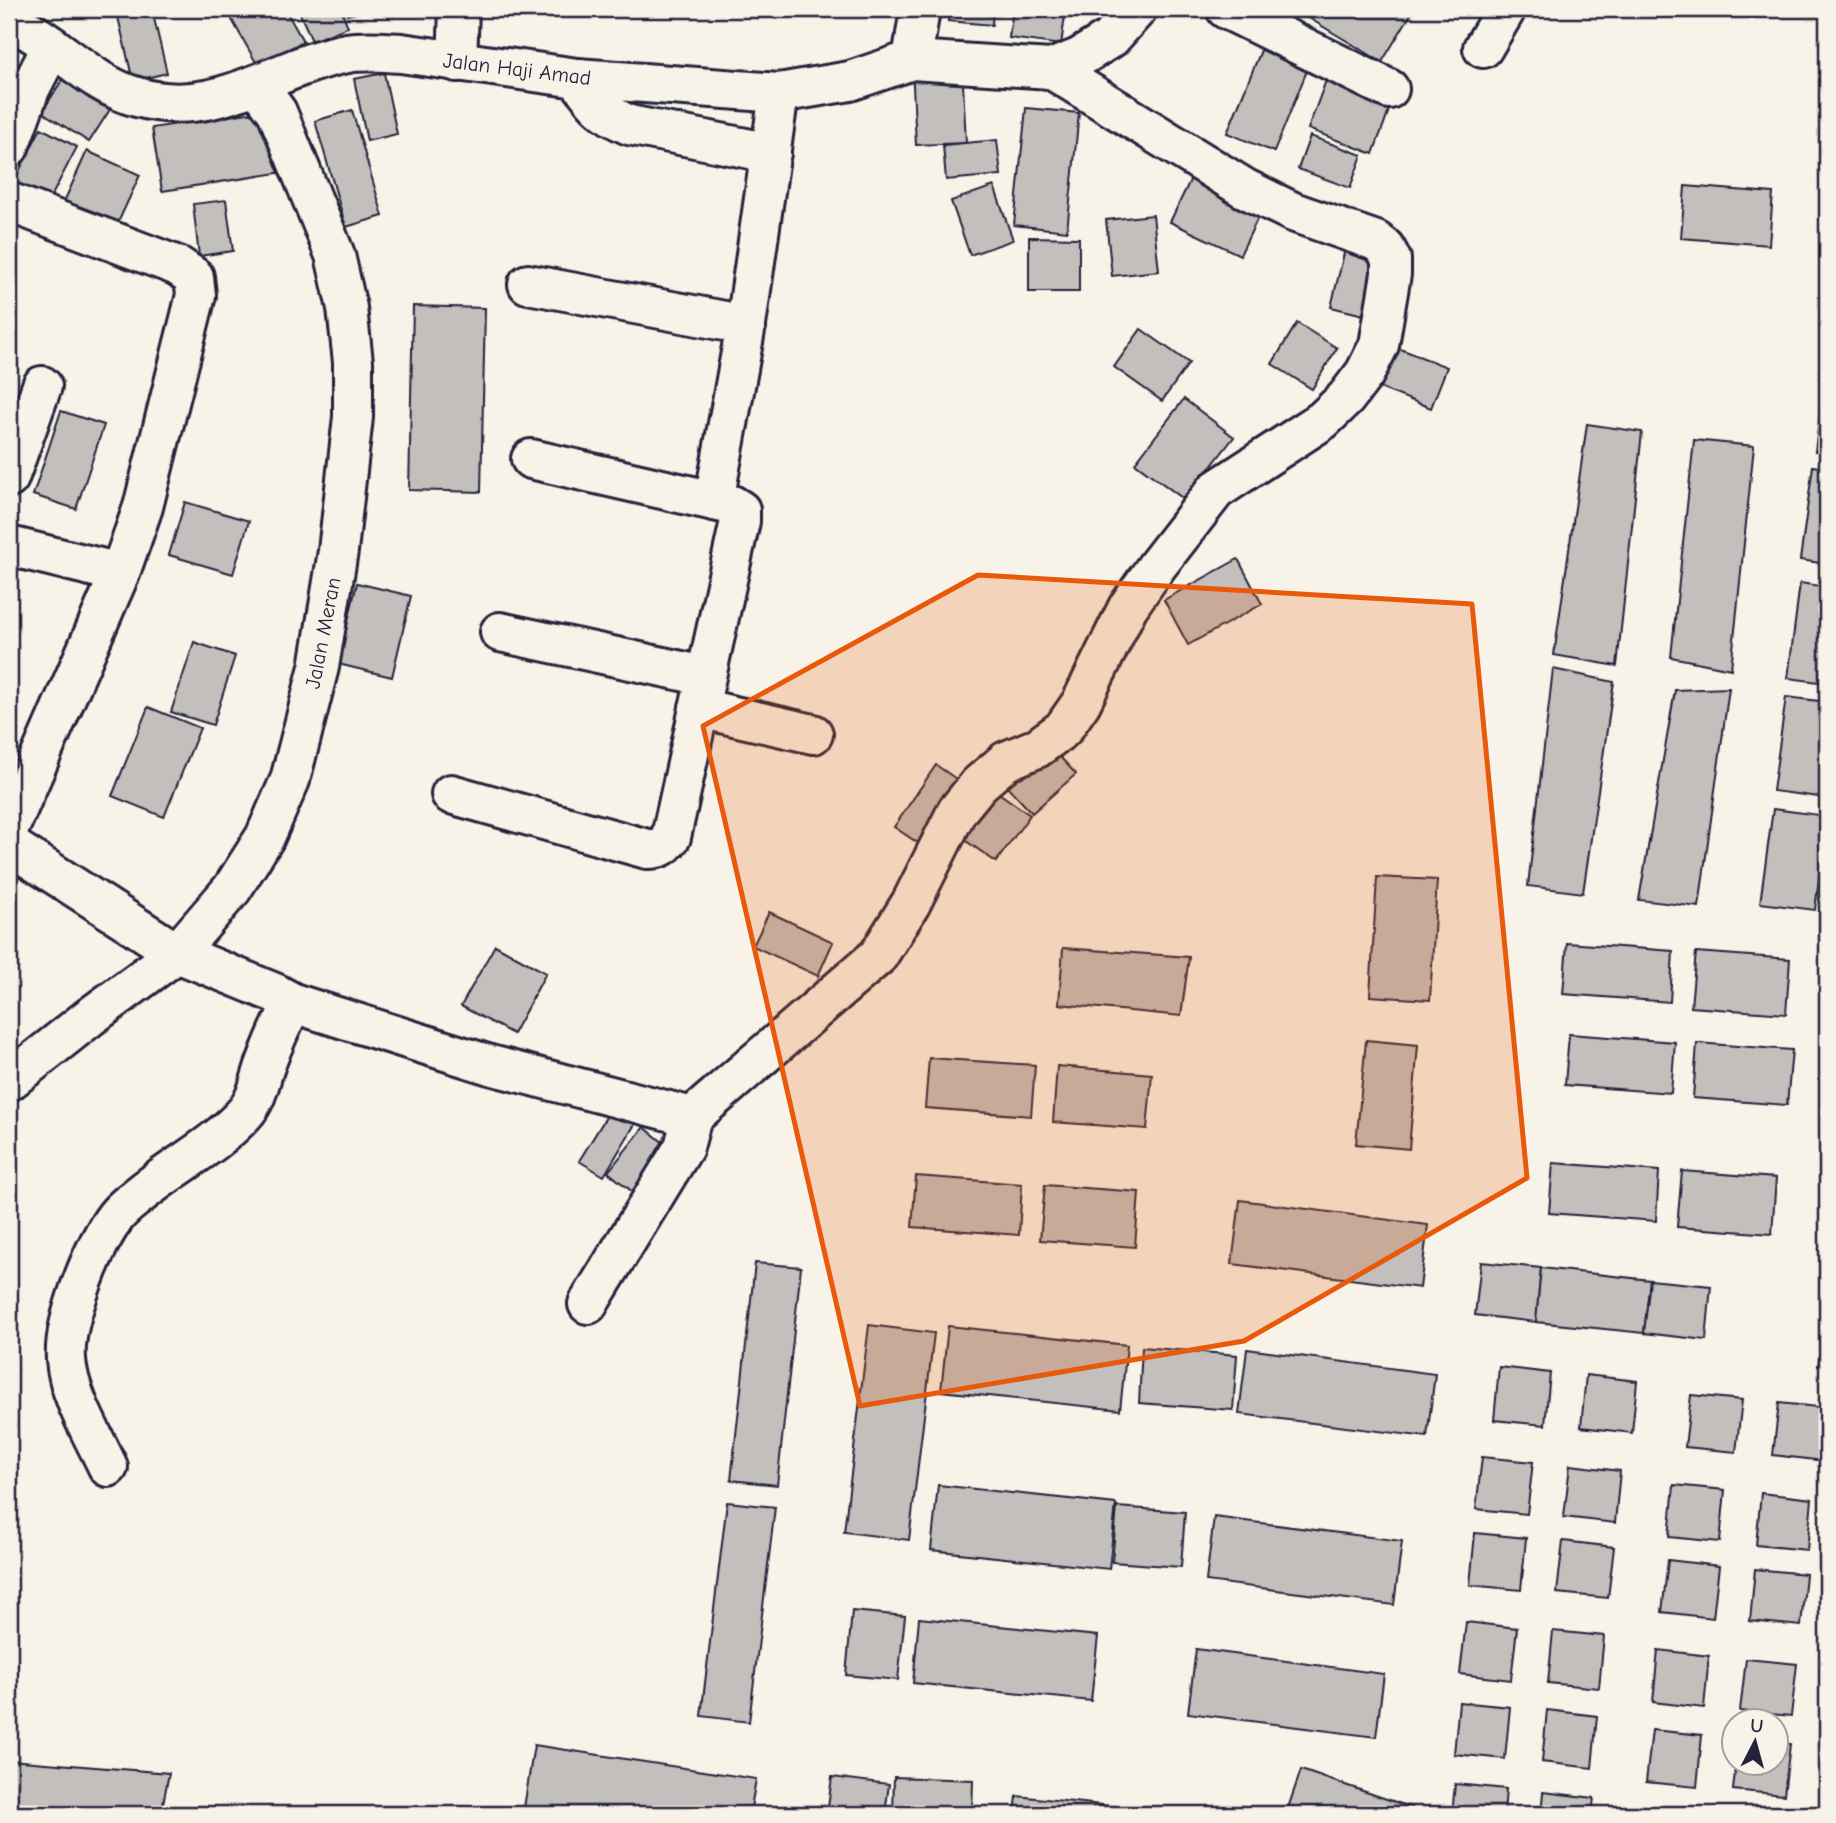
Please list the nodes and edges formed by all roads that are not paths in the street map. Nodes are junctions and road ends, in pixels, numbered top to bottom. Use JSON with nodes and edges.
{"nodes":[{"id":1,"x":459,"y":9,"type":"edge"},
{"id":2,"x":920,"y":9,"type":"edge"},
{"id":3,"x":1137,"y":9,"type":"edge"},
{"id":4,"x":1226,"y":9,"type":"edge"},
{"id":5,"x":1506,"y":9,"type":"edge"},
{"id":6,"x":11,"y":18,"type":"edge"},
{"id":7,"x":52,"y":46,"type":"junction"},
{"id":8,"x":1483,"y":48,"type":"dead end"},
{"id":9,"x":912,"y":60,"type":"junction"},
{"id":10,"x":457,"y":62,"type":"junction"},
{"id":11,"x":1051,"y":69,"type":"junction"},
{"id":12,"x":577,"y":78,"type":"junction"},
{"id":13,"x":257,"y":85,"type":"junction"},
{"id":14,"x":1389,"y":89,"type":"dead end"},
{"id":15,"x":779,"y":93,"type":"junction"},
{"id":16,"x":9,"y":147,"type":"edge"},
{"id":17,"x":771,"y":153,"type":"junction"},
{"id":18,"x":9,"y":202,"type":"edge"},
{"id":19,"x":528,"y":284,"type":"dead end"},
{"id":20,"x":746,"y":325,"type":"junction"},
{"id":21,"x":42,"y":386,"type":"dead end"},
{"id":22,"x":531,"y":459,"type":"dead end"},
{"id":23,"x":9,"y":478,"type":"edge"},
{"id":24,"x":715,"y":500,"type":"junction"},
{"id":25,"x":9,"y":546,"type":"edge"},
{"id":26,"x":120,"y":573,"type":"junction"},
{"id":27,"x":500,"y":632,"type":"dead end"},
{"id":28,"x":702,"y":692,"type":"junction"},
{"id":29,"x":813,"y":734,"type":"dead end"},
{"id":30,"x":451,"y":794,"type":"dead end"},
{"id":31,"x":9,"y":829,"type":"edge"},
{"id":32,"x":9,"y":845,"type":"edge"},
{"id":33,"x":177,"y":953,"type":"junction"},
{"id":34,"x":293,"y":1003,"type":"junction"},
{"id":35,"x":9,"y":1082,"type":"edge"},
{"id":36,"x":692,"y":1117,"type":"junction"},
{"id":37,"x":588,"y":1304,"type":"dead end"},
{"id":38,"x":108,"y":1467,"type":"dead end"}],
"edges":[{"from":1,"to":10,"type":"street"},
{"from":2,"to":9,"type":"street"},
{"from":3,"to":11,"type":"street"},
{"from":4,"to":14,"type":"street"},
{"from":5,"to":8,"type":"street"},
{"from":6,"to":7,"type":"street","name":"Jalan Haji Amad"},
{"from":7,"to":13,"type":"street","name":"Jalan Haji Amad"},
{"from":7,"to":16,"type":"street"},
{"from":9,"to":11,"type":"street","name":"Jalan Haji Amad"},
{"from":9,"to":15,"type":"street","name":"Jalan Haji Amad"},
{"from":10,"to":12,"type":"street","name":"Jalan Haji Amad"},
{"from":10,"to":13,"type":"street","name":"Jalan Haji Amad"},
{"from":11,"to":36,"type":"street"},
{"from":12,"to":15,"type":"street","name":"Jalan Haji Amad"},
{"from":12,"to":17,"type":"street"},
{"from":13,"to":33,"type":"street","name":"Jalan Meran"},
{"from":15,"to":17,"type":"street"},
{"from":17,"to":20,"type":"street"},
{"from":18,"to":26,"type":"street"},
{"from":19,"to":20,"type":"street"},
{"from":20,"to":24,"type":"street"},
{"from":21,"to":23,"type":"street"},
{"from":22,"to":24,"type":"street"},
{"from":24,"to":28,"type":"street"},
{"from":25,"to":26,"type":"street"},
{"from":26,"to":31,"type":"street"},
{"from":27,"to":28,"type":"street"},
{"from":28,"to":29,"type":"street"},
{"from":28,"to":30,"type":"street"},
{"from":32,"to":33,"type":"street"},
{"from":33,"to":34,"type":"street"},
{"from":33,"to":35,"type":"street","name":"Jalan Meran"},
{"from":34,"to":36,"type":"street"},
{"from":34,"to":38,"type":"street"},
{"from":36,"to":37,"type":"street"}]}
